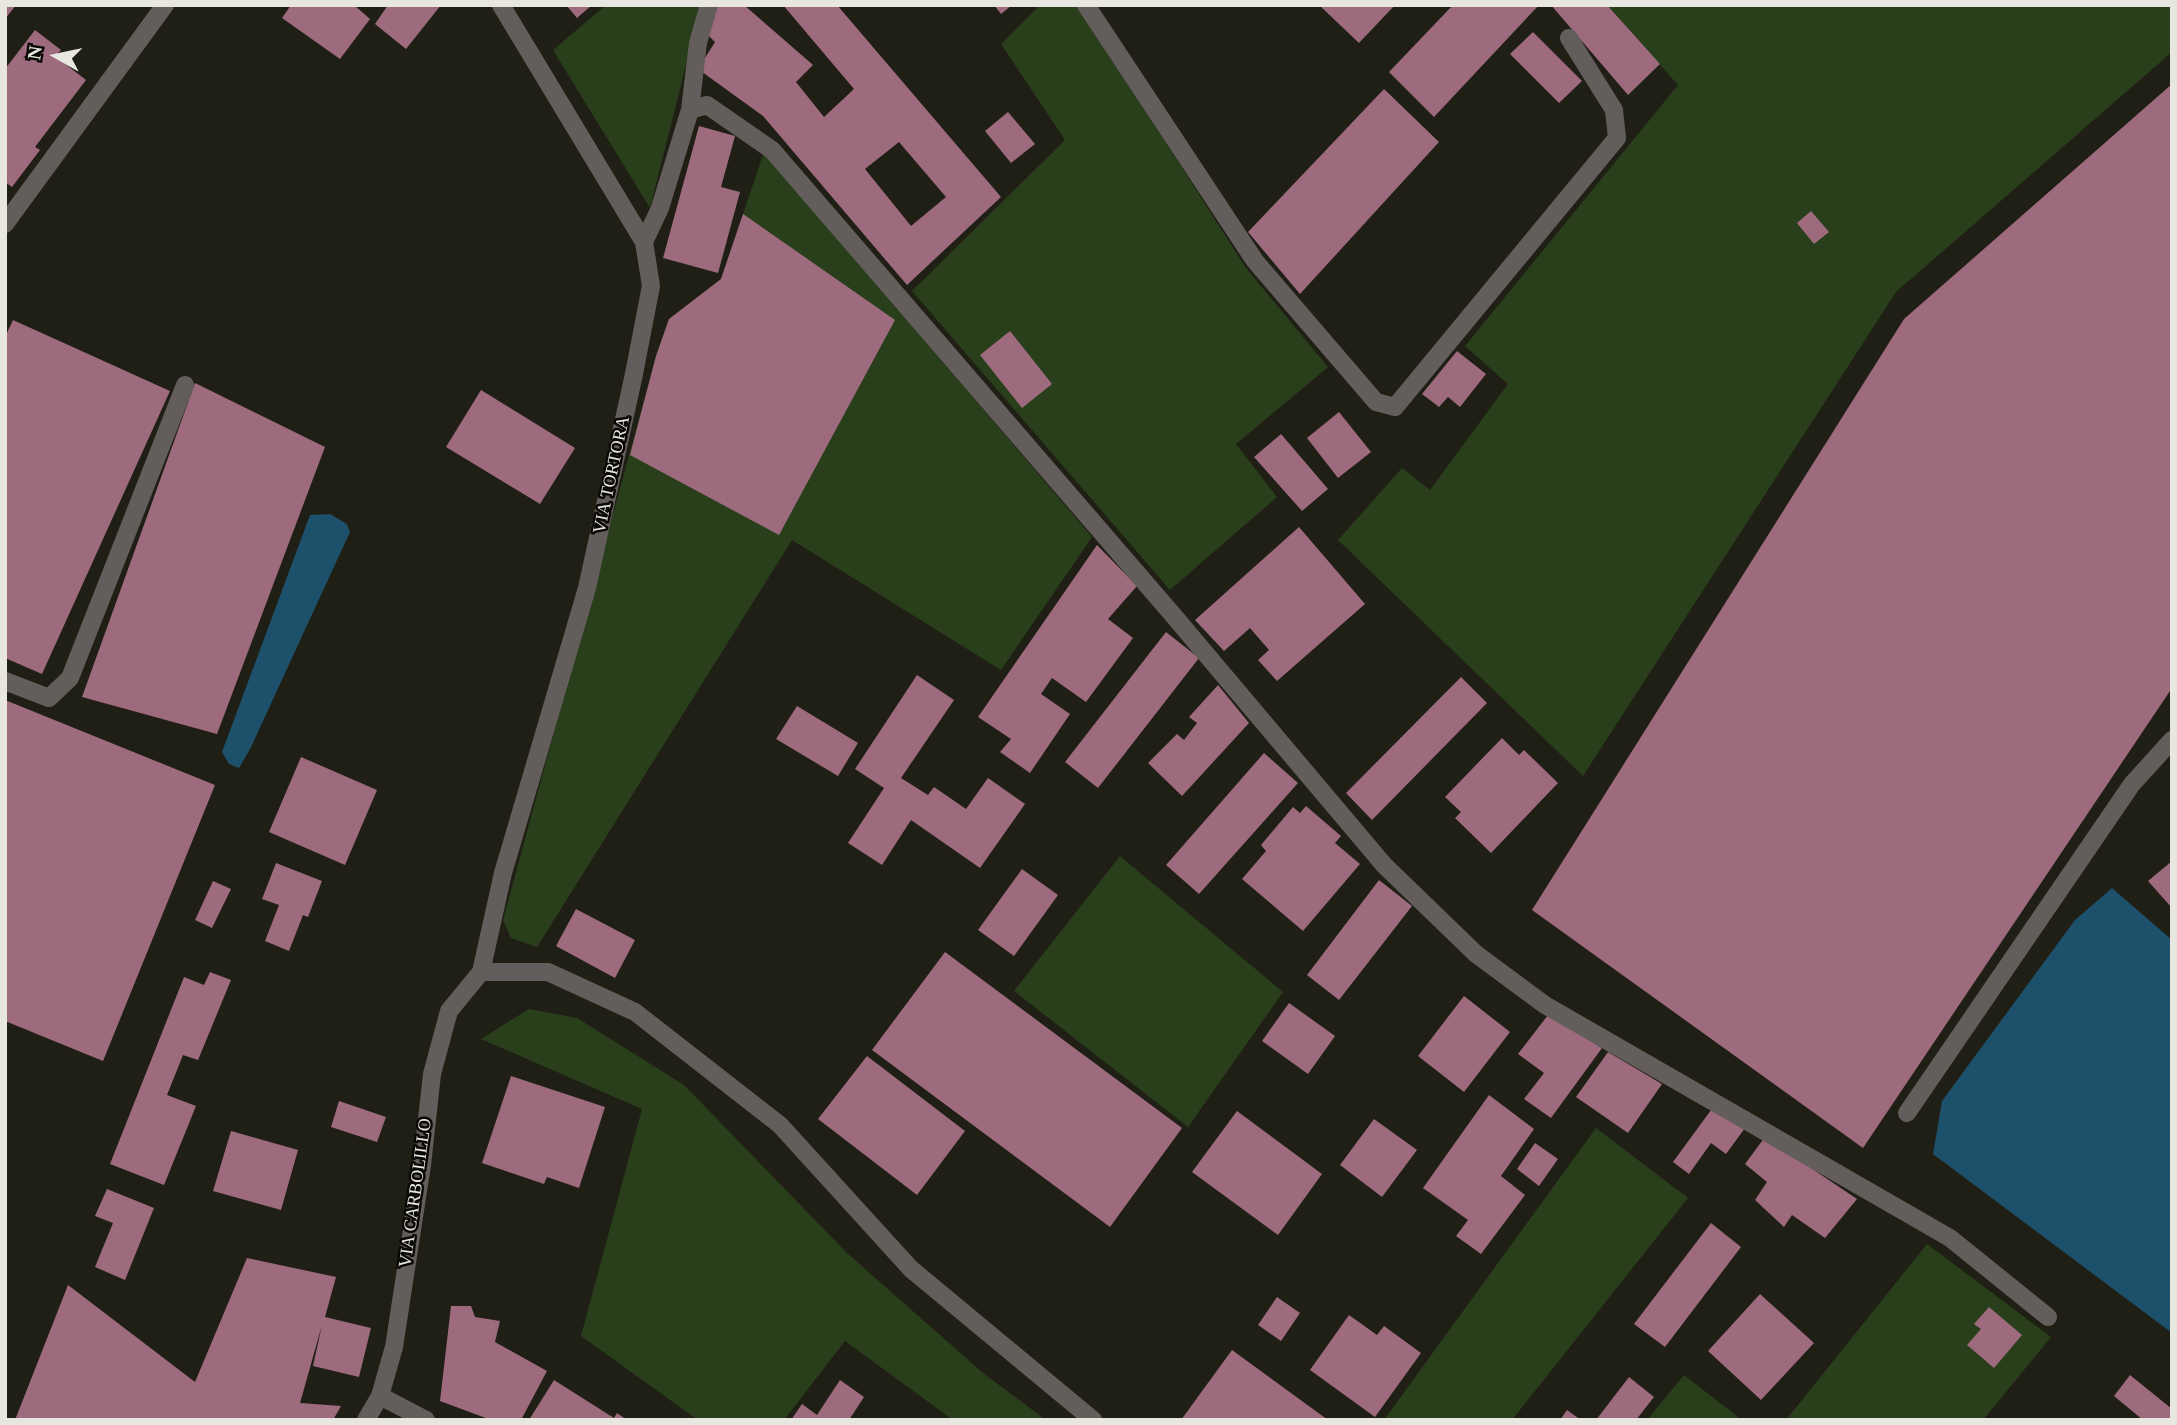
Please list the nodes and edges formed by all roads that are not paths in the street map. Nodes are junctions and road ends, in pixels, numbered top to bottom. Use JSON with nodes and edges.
{"nodes":[{"id":1,"x":165,"y":5,"type":"edge"},
{"id":2,"x":501,"y":5,"type":"edge"},
{"id":3,"x":709,"y":5,"type":"edge"},
{"id":4,"x":1086,"y":5,"type":"edge"},
{"id":5,"x":1569,"y":38,"type":"dead end"},
{"id":6,"x":690,"y":110,"type":"junction"},
{"id":7,"x":5,"y":224,"type":"edge"},
{"id":8,"x":644,"y":242,"type":"junction"},
{"id":9,"x":185,"y":385,"type":"dead end"},
{"id":10,"x":5,"y":681,"type":"edge"},
{"id":11,"x":2172,"y":740,"type":"edge"},
{"id":12,"x":481,"y":972,"type":"junction"},
{"id":13,"x":1907,"y":1113,"type":"dead end"},
{"id":14,"x":2048,"y":1317,"type":"dead end"},
{"id":15,"x":380,"y":1396,"type":"junction"},
{"id":16,"x":366,"y":1420,"type":"edge"},
{"id":17,"x":426,"y":1420,"type":"edge"},
{"id":18,"x":1093,"y":1420,"type":"edge"}],
"edges":[{"from":1,"to":7,"type":"street"},
{"from":2,"to":8,"type":"street","name":"VIA TORTORA"},
{"from":3,"to":6,"type":"street"},
{"from":4,"to":5,"type":"street"},
{"from":6,"to":8,"type":"street"},
{"from":6,"to":14,"type":"street"},
{"from":8,"to":12,"type":"street","name":"VIA TORTORA"},
{"from":9,"to":10,"type":"street"},
{"from":11,"to":13,"type":"street"},
{"from":12,"to":15,"type":"street","name":"VIA CARBOLILLO"},
{"from":12,"to":18,"type":"street"},
{"from":15,"to":16,"type":"street","name":"VIA CARBOLILLO"},
{"from":15,"to":17,"type":"street"}]}
